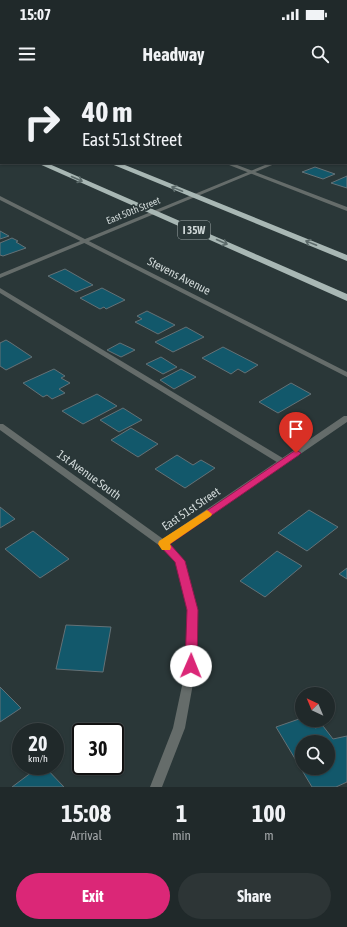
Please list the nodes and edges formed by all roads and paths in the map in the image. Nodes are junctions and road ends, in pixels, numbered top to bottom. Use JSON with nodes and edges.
{"nodes":[{"id":1,"x":43,"y":164,"type":"edge"},
{"id":2,"x":115,"y":164,"type":"edge"},
{"id":3,"x":230,"y":164,"type":"edge"},
{"id":4,"x":271,"y":164,"type":"edge"},
{"id":5,"x":251,"y":172,"type":"junction"},
{"id":6,"x":0,"y":198,"type":"edge"},
{"id":7,"x":347,"y":209,"type":"edge"},
{"id":8,"x":86,"y":241,"type":"junction"},
{"id":9,"x":347,"y":258,"type":"edge"},
{"id":10,"x":0,"y":276,"type":"edge"},
{"id":11,"x":0,"y":290,"type":"edge"},
{"id":12,"x":347,"y":298,"type":"edge"},
{"id":13,"x":347,"y":376,"type":"edge"},
{"id":14,"x":347,"y":418,"type":"edge"},
{"id":15,"x":0,"y":426,"type":"edge"},
{"id":16,"x":283,"y":462,"type":"junction"},
{"id":17,"x":163,"y":544,"type":"junction"},
{"id":18,"x":156,"y":787,"type":"edge"}],
"edges":[{"from":1,"to":12,"type":"highway","number":"I 35W","one_way":true},
{"from":9,"to":2,"type":"highway","number":"I 35W","one_way":true},
{"from":3,"to":5,"type":"street"},
{"from":4,"to":5,"type":"street","name":"East 50th Street"},
{"from":5,"to":7,"type":"street"},
{"from":5,"to":8,"type":"street","name":"East 50th Street"},
{"from":6,"to":8,"type":"street","name":"Stevens Avenue"},
{"from":8,"to":10,"type":"street","name":"East 50th Street"},
{"from":8,"to":13,"type":"street","name":"Stevens Avenue"},
{"from":11,"to":16,"type":"street"},
{"from":14,"to":16,"type":"street","name":"East 51st Street"},
{"from":15,"to":17,"type":"street","name":"1st Avenue South"},
{"from":16,"to":17,"type":"street","name":"East 51st Street"},
{"from":17,"to":18,"type":"street","name":"East 51st Street"}]}
